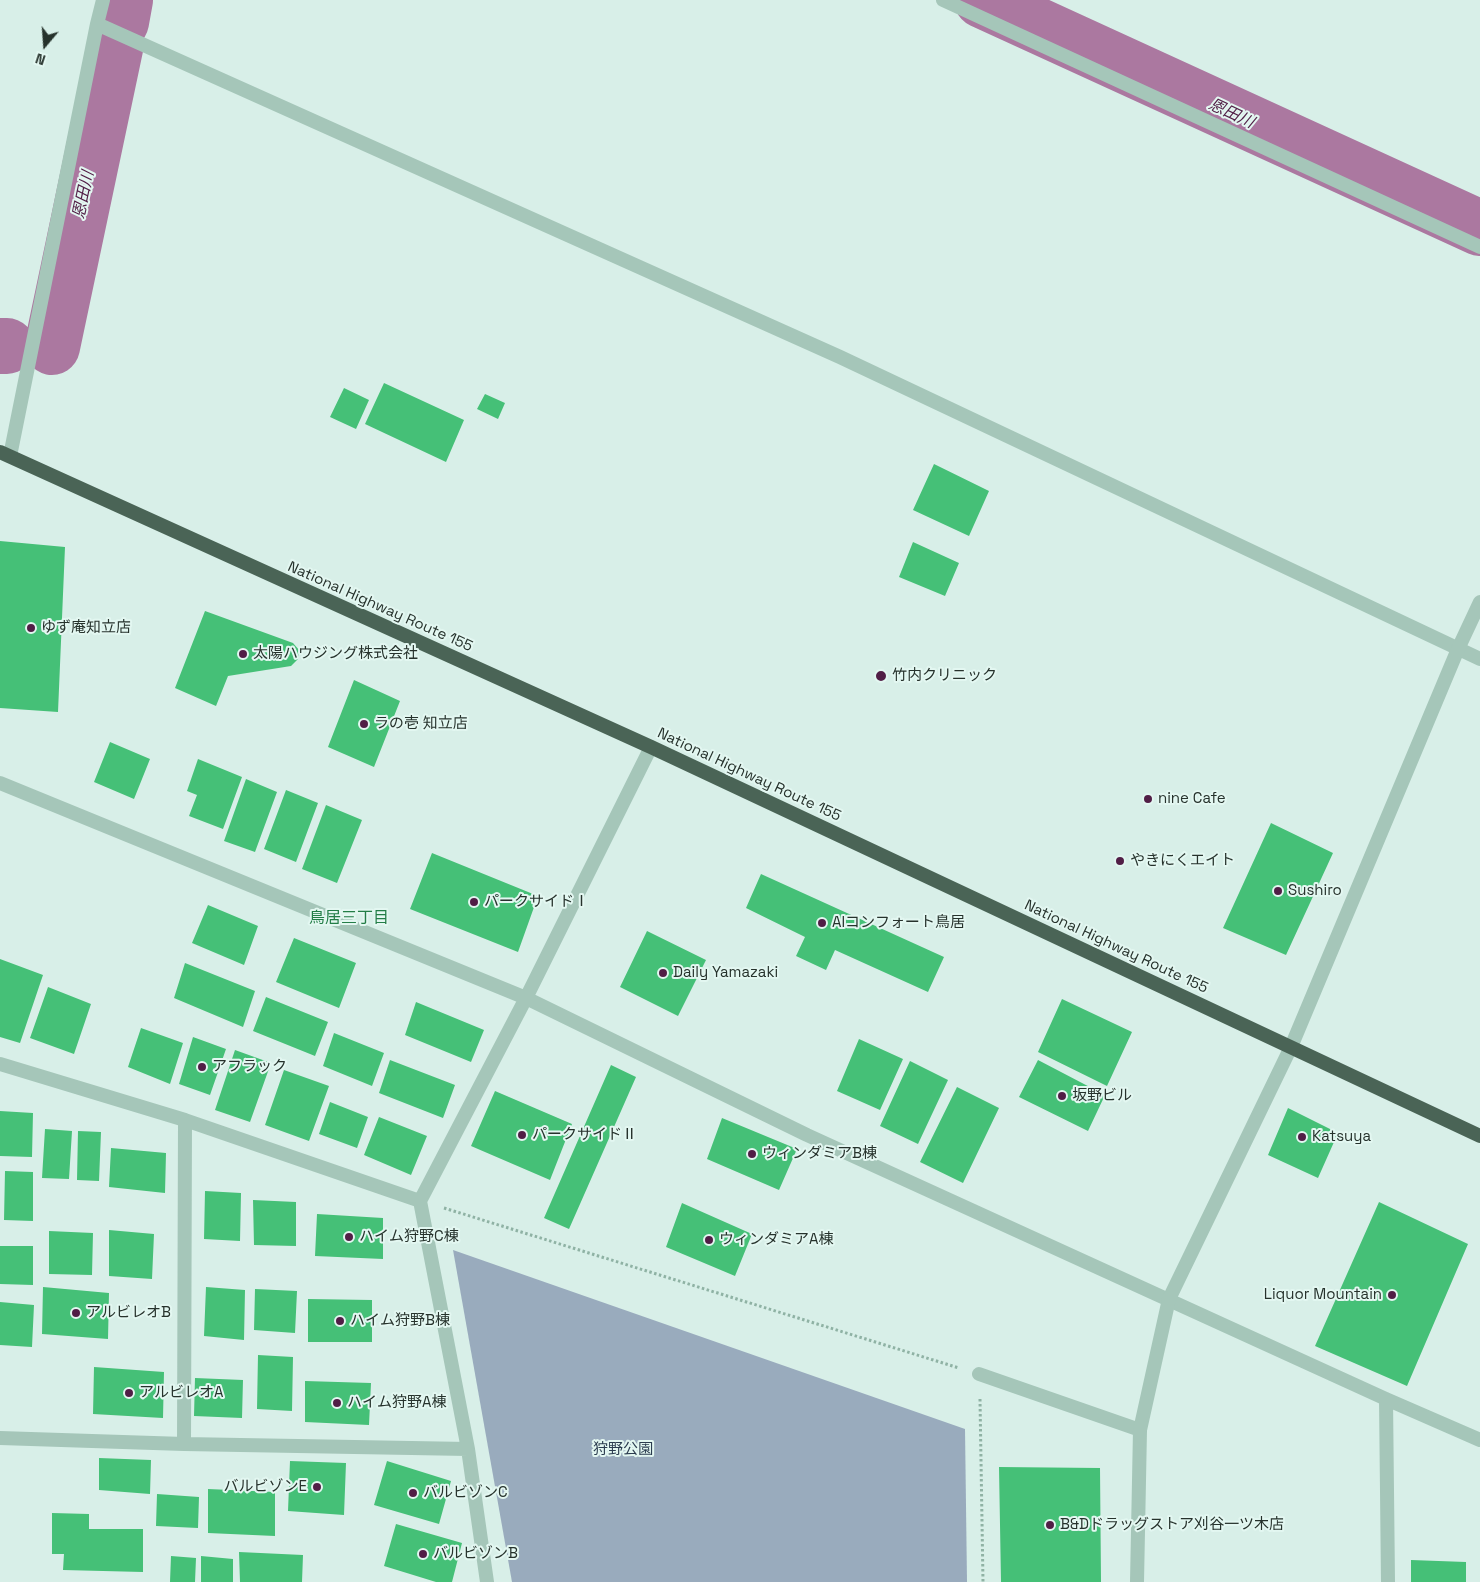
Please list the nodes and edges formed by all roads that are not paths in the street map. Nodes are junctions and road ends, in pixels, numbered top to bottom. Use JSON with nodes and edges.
{"nodes":[{"id":1,"x":103,"y":0,"type":"edge"},
{"id":2,"x":943,"y":0,"type":"edge"},
{"id":3,"x":97,"y":24,"type":"junction"},
{"id":4,"x":1480,"y":247,"type":"edge"},
{"id":5,"x":5,"y":454,"type":"edge"},
{"id":6,"x":1480,"y":602,"type":"edge"},
{"id":7,"x":1458,"y":649,"type":"junction"},
{"id":8,"x":1480,"y":659,"type":"edge"},
{"id":9,"x":651,"y":747,"type":"junction"},
{"id":10,"x":0,"y":783,"type":"edge"},
{"id":11,"x":526,"y":998,"type":"junction"},
{"id":12,"x":1291,"y":1047,"type":"junction"},
{"id":13,"x":0,"y":1064,"type":"edge"},
{"id":14,"x":185,"y":1120,"type":"junction"},
{"id":15,"x":1480,"y":1136,"type":"edge"},
{"id":16,"x":420,"y":1200,"type":"junction"},
{"id":17,"x":1170,"y":1300,"type":"junction"},
{"id":18,"x":979,"y":1374,"type":"road end"},
{"id":19,"x":1386,"y":1399,"type":"junction"},
{"id":20,"x":1140,"y":1430,"type":"junction"},
{"id":21,"x":0,"y":1438,"type":"edge"},
{"id":22,"x":1480,"y":1440,"type":"edge"},
{"id":23,"x":184,"y":1444,"type":"junction"},
{"id":24,"x":468,"y":1449,"type":"junction"},
{"id":25,"x":487,"y":1582,"type":"edge"},
{"id":26,"x":1137,"y":1582,"type":"edge"},
{"id":27,"x":1388,"y":1582,"type":"edge"}],
"edges":[{"from":1,"to":3,"type":"street"},
{"from":2,"to":4,"type":"street"},
{"from":3,"to":5,"type":"street"},
{"from":3,"to":7,"type":"street"},
{"from":5,"to":9,"type":"highway","name":"National Highway Route 155"},
{"from":6,"to":7,"type":"street"},
{"from":7,"to":8,"type":"street"},
{"from":7,"to":12,"type":"street"},
{"from":9,"to":11,"type":"street"},
{"from":9,"to":12,"type":"highway","name":"National Highway Route 155"},
{"from":10,"to":11,"type":"street"},
{"from":11,"to":16,"type":"street"},
{"from":11,"to":17,"type":"street"},
{"from":12,"to":15,"type":"highway","name":"National Highway Route 155"},
{"from":12,"to":17,"type":"street"},
{"from":13,"to":14,"type":"street"},
{"from":14,"to":16,"type":"street"},
{"from":14,"to":23,"type":"street"},
{"from":16,"to":24,"type":"street"},
{"from":17,"to":19,"type":"street"},
{"from":17,"to":20,"type":"street"},
{"from":18,"to":20,"type":"street"},
{"from":19,"to":22,"type":"street"},
{"from":19,"to":27,"type":"street"},
{"from":20,"to":26,"type":"street"},
{"from":21,"to":23,"type":"street"},
{"from":23,"to":24,"type":"street"},
{"from":24,"to":25,"type":"street"}]}
